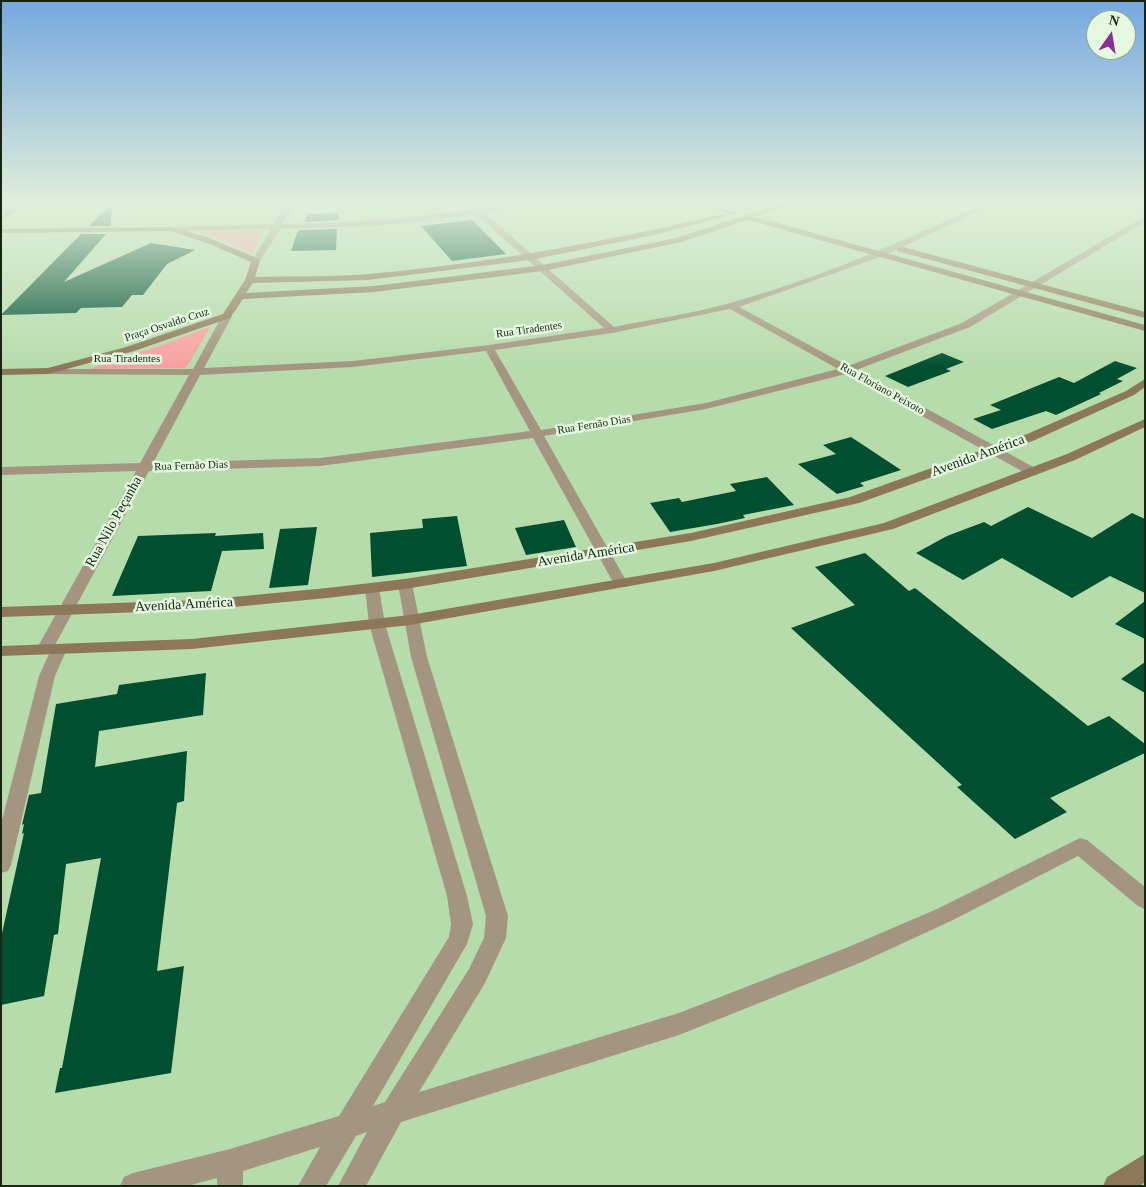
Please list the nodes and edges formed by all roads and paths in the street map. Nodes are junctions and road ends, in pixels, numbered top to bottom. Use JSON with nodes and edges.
{"nodes":[{"id":1,"x":250,"y":258,"type":"edge"},
{"id":2,"x":258,"y":258,"type":"edge"},
{"id":3,"x":519,"y":258,"type":"edge"},
{"id":4,"x":532,"y":258,"type":"edge"},
{"id":5,"x":589,"y":258,"type":"edge"},
{"id":6,"x":867,"y":258,"type":"edge"},
{"id":7,"x":896,"y":258,"type":"edge"},
{"id":8,"x":934,"y":258,"type":"edge"},
{"id":9,"x":1080,"y":258,"type":"edge"},
{"id":10,"x":256,"y":261,"type":"junction"},
{"id":11,"x":543,"y":268,"type":"junction"},
{"id":12,"x":250,"y":280,"type":"junction"},
{"id":13,"x":1035,"y":286,"type":"junction"},
{"id":14,"x":1021,"y":293,"type":"junction"},
{"id":15,"x":240,"y":296,"type":"junction"},
{"id":16,"x":731,"y":306,"type":"junction"},
{"id":17,"x":1145,"y":315,"type":"edge"},
{"id":18,"x":227,"y":316,"type":"junction"},
{"id":19,"x":1145,"y":328,"type":"edge"},
{"id":20,"x":612,"y":330,"type":"junction"},
{"id":21,"x":489,"y":348,"type":"junction"},
{"id":22,"x":847,"y":370,"type":"junction"},
{"id":23,"x":48,"y":371,"type":"junction"},
{"id":24,"x":1,"y":372,"type":"edge"},
{"id":25,"x":196,"y":372,"type":"junction"},
{"id":26,"x":1145,"y":382,"type":"edge"},
{"id":27,"x":1145,"y":422,"type":"edge"},
{"id":28,"x":538,"y":434,"type":"junction"},
{"id":29,"x":994,"y":451,"type":"junction"},
{"id":30,"x":143,"y":468,"type":"junction"},
{"id":31,"x":1,"y":471,"type":"edge"},
{"id":32,"x":1033,"y":472,"type":"junction"},
{"id":33,"x":603,"y":552,"type":"junction"},
{"id":34,"x":405,"y":584,"type":"junction"},
{"id":35,"x":621,"y":584,"type":"junction"},
{"id":36,"x":372,"y":588,"type":"junction"},
{"id":37,"x":65,"y":611,"type":"junction"},
{"id":38,"x":1,"y":612,"type":"edge"},
{"id":39,"x":410,"y":620,"type":"junction"},
{"id":40,"x":378,"y":624,"type":"junction"},
{"id":41,"x":51,"y":649,"type":"junction"},
{"id":42,"x":1,"y":651,"type":"edge"},
{"id":43,"x":1,"y":865,"type":"edge"},
{"id":44,"x":1145,"y":900,"type":"edge"},
{"id":45,"x":394,"y":1110,"type":"junction"},
{"id":46,"x":347,"y":1125,"type":"junction"},
{"id":47,"x":1145,"y":1167,"type":"edge"},
{"id":48,"x":230,"y":1174,"type":"edge"},
{"id":49,"x":133,"y":1186,"type":"edge"},
{"id":50,"x":311,"y":1186,"type":"edge"},
{"id":51,"x":351,"y":1186,"type":"edge"},
{"id":52,"x":1116,"y":1186,"type":"edge"}],
"edges":[{"from":1,"to":10,"type":"main road"},
{"from":2,"to":10,"type":"street"},
{"from":3,"to":12,"type":"main road"},
{"from":4,"to":11,"type":"street"},
{"from":5,"to":11,"type":"main road"},
{"from":6,"to":16,"type":"street","name":"Rua Tiradentes"},
{"from":7,"to":14,"type":"main road"},
{"from":8,"to":13,"type":"main road"},
{"from":9,"to":13,"type":"street","name":"Rua Fernão Dias"},
{"from":10,"to":12,"type":"main road","name":"Praça Osvaldo Cruz"},
{"from":11,"to":15,"type":"main road"},
{"from":11,"to":20,"type":"street"},
{"from":12,"to":15,"type":"main road","name":"Praça Osvaldo Cruz"},
{"from":13,"to":14,"type":"street","name":"Rua Fernão Dias"},
{"from":13,"to":17,"type":"main road"},
{"from":14,"to":19,"type":"main road"},
{"from":14,"to":22,"type":"street","name":"Rua Fernão Dias"},
{"from":15,"to":18,"type":"main road","name":"Praça Osvaldo Cruz"},
{"from":16,"to":20,"type":"street","name":"Rua Tiradentes"},
{"from":16,"to":22,"type":"street","name":"Rua Floriano Peixoto"},
{"from":18,"to":23,"type":"main road","name":"Praça Osvaldo Cruz"},
{"from":18,"to":25,"type":"street","name":"Rua Nilo Peçanha"},
{"from":20,"to":21,"type":"street","name":"Rua Tiradentes"},
{"from":21,"to":25,"type":"street","name":"Rua Tiradentes"},
{"from":21,"to":28,"type":"street"},
{"from":22,"to":28,"type":"street","name":"Rua Fernão Dias"},
{"from":22,"to":29,"type":"street","name":"Rua Floriano Peixoto"},
{"from":23,"to":24,"type":"main road","name":"Praça Osvaldo Cruz"},
{"from":23,"to":25,"type":"street","name":"Rua Tiradentes"},
{"from":25,"to":30,"type":"street","name":"Rua Nilo Peçanha"},
{"from":26,"to":29,"type":"main road","name":"Avenida América"},
{"from":27,"to":32,"type":"main road"},
{"from":28,"to":30,"type":"street","name":"Rua Fernão Dias"},
{"from":28,"to":33,"type":"street"},
{"from":29,"to":32,"type":"street","name":"Rua Floriano Peixoto"},
{"from":29,"to":33,"type":"main road","name":"Avenida América"},
{"from":30,"to":31,"type":"street","name":"Rua Fernão Dias"},
{"from":30,"to":37,"type":"street","name":"Rua Nilo Peçanha"},
{"from":32,"to":35,"type":"main road"},
{"from":33,"to":34,"type":"main road","name":"Avenida América"},
{"from":33,"to":35,"type":"street"},
{"from":34,"to":36,"type":"main road","name":"Avenida América"},
{"from":34,"to":39,"type":"street"},
{"from":35,"to":39,"type":"main road"},
{"from":36,"to":37,"type":"main road","name":"Avenida América"},
{"from":36,"to":40,"type":"street"},
{"from":37,"to":38,"type":"main road","name":"Avenida América"},
{"from":37,"to":41,"type":"street","name":"Rua Nilo Peçanha"},
{"from":39,"to":40,"type":"main road"},
{"from":39,"to":45,"type":"street"},
{"from":40,"to":41,"type":"main road"},
{"from":40,"to":46,"type":"street"},
{"from":41,"to":42,"type":"main road"},
{"from":41,"to":43,"type":"street","name":"Rua Nilo Peçanha"},
{"from":44,"to":45,"type":"street"},
{"from":45,"to":46,"type":"street"},
{"from":45,"to":51,"type":"street"},
{"from":46,"to":48,"type":"street"},
{"from":46,"to":50,"type":"street"},
{"from":47,"to":52,"type":"main road"},
{"from":48,"to":49,"type":"street"}]}
